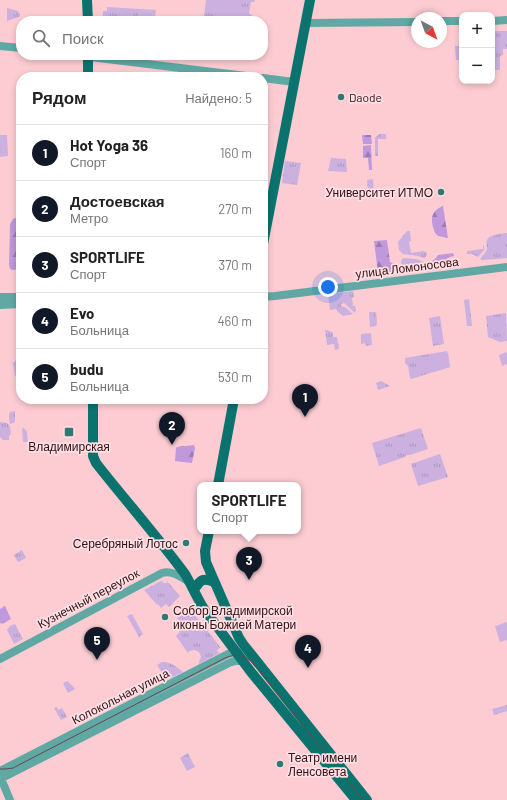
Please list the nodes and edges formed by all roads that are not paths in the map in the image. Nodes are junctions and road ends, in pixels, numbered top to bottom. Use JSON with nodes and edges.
{"nodes":[{"id":1,"x":87,"y":0,"type":"edge"},
{"id":2,"x":310,"y":0,"type":"edge"},
{"id":3,"x":88,"y":16,"type":"edge"},
{"id":4,"x":507,"y":20,"type":"edge"},
{"id":5,"x":447,"y":21,"type":"edge"},
{"id":6,"x":459,"y":21,"type":"edge"},
{"id":7,"x":495,"y":21,"type":"edge"},
{"id":8,"x":411,"y":22,"type":"edge"},
{"id":9,"x":306,"y":23,"type":"junction"},
{"id":10,"x":0,"y":46,"type":"edge"},
{"id":11,"x":16,"y":48,"type":"edge"},
{"id":12,"x":88,"y":60,"type":"edge"},
{"id":13,"x":120,"y":60,"type":"edge"},
{"id":14,"x":88,"y":72,"type":"edge"},
{"id":15,"x":214,"y":72,"type":"edge"},
{"id":16,"x":268,"y":79,"type":"edge"},
{"id":17,"x":294,"y":82,"type":"junction"},
{"id":18,"x":268,"y":218,"type":"edge"},
{"id":19,"x":507,"y":267,"type":"edge"},
{"id":20,"x":268,"y":296,"type":"edge"},
{"id":21,"x":16,"y":297,"type":"edge"},
{"id":22,"x":0,"y":298,"type":"edge"},
{"id":23,"x":16,"y":304,"type":"edge"},
{"id":24,"x":0,"y":305,"type":"edge"},
{"id":25,"x":93,"y":404,"type":"edge"},
{"id":26,"x":233,"y":404,"type":"edge"},
{"id":27,"x":219,"y":482,"type":"edge"},
{"id":28,"x":208,"y":534,"type":"edge"},
{"id":29,"x":214,"y":582,"type":"junction"},
{"id":30,"x":192,"y":586,"type":"junction"},
{"id":31,"x":225,"y":607,"type":"junction"},
{"id":32,"x":210,"y":617,"type":"junction"},
{"id":33,"x":236,"y":652,"type":"junction"},
{"id":34,"x":252,"y":656,"type":"junction"},
{"id":35,"x":0,"y":659,"type":"edge"},
{"id":36,"x":243,"y":661,"type":"junction"},
{"id":37,"x":0,"y":771,"type":"edge"},
{"id":38,"x":0,"y":778,"type":"edge"},
{"id":39,"x":10,"y":800,"type":"edge"},
{"id":40,"x":356,"y":800,"type":"edge"},
{"id":41,"x":367,"y":800,"type":"edge"}],
"edges":[{"from":1,"to":3,"type":"main road"},
{"from":2,"to":9,"type":"main road"},
{"from":4,"to":7,"type":"street"},
{"from":5,"to":6,"type":"street"},
{"from":8,"to":9,"type":"street"},
{"from":9,"to":17,"type":"main road"},
{"from":10,"to":11,"type":"street"},
{"from":12,"to":14,"type":"main road"},
{"from":13,"to":15,"type":"street"},
{"from":16,"to":17,"type":"street"},
{"from":17,"to":18,"type":"main road"},
{"from":19,"to":20,"type":"street","name":"улица Ломоносова"},
{"from":21,"to":22,"type":"street"},
{"from":23,"to":24,"type":"street"},
{"from":25,"to":30,"type":"main road"},
{"from":26,"to":27,"type":"main road"},
{"from":28,"to":29,"type":"main road"},
{"from":29,"to":30,"type":"main road"},
{"from":29,"to":31,"type":"main road"},
{"from":30,"to":32,"type":"main road"},
{"from":30,"to":35,"type":"street","name":"Кузнечный переулок"},
{"from":31,"to":32,"type":"main road"},
{"from":31,"to":34,"type":"main road"},
{"from":32,"to":33,"type":"main road"},
{"from":33,"to":34,"type":"street"},
{"from":33,"to":36,"type":"main road"},
{"from":33,"to":37,"type":"street","name":"Колокольная улица"},
{"from":34,"to":41,"type":"main road"},
{"from":36,"to":38,"type":"street","name":"Колокольная улица"},
{"from":36,"to":40,"type":"main road"},
{"from":38,"to":39,"type":"street"}]}
